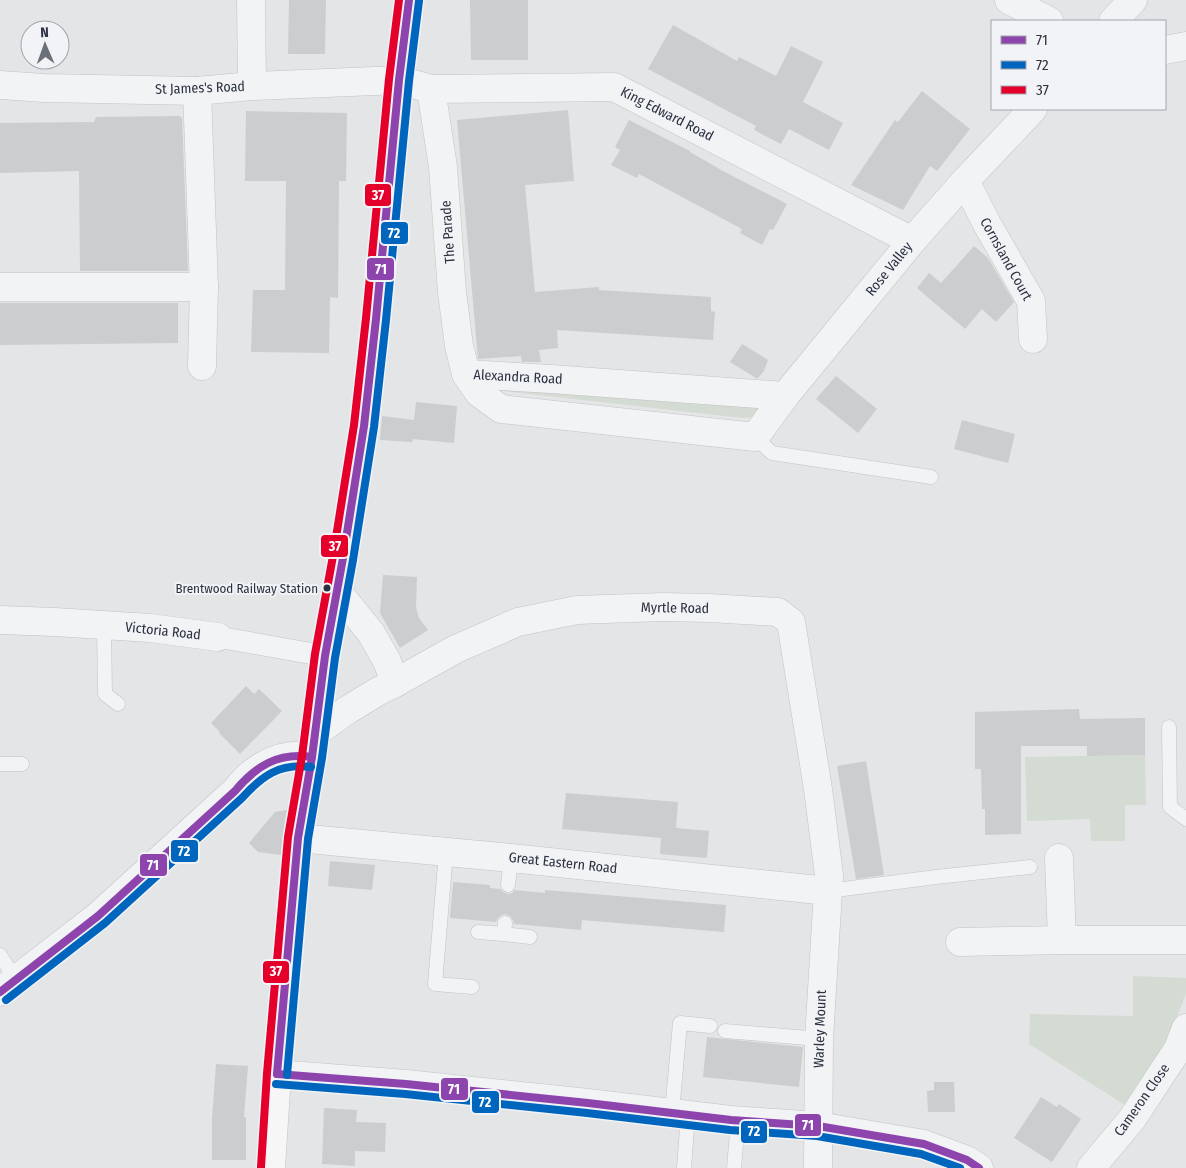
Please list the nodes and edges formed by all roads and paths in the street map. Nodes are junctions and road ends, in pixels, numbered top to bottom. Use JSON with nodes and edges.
{"nodes":[{"id":1,"x":251,"y":0,"type":"edge"},
{"id":2,"x":409,"y":0,"type":"edge"},
{"id":3,"x":1009,"y":0,"type":"edge"},
{"id":4,"x":1132,"y":0,"type":"edge"},
{"id":5,"x":1047,"y":20,"type":"edge"},
{"id":6,"x":1114,"y":20,"type":"edge"},
{"id":7,"x":1186,"y":46,"type":"edge"},
{"id":8,"x":1166,"y":50,"type":"edge"},
{"id":9,"x":399,"y":80,"type":"junction"},
{"id":10,"x":0,"y":85,"type":"edge"},
{"id":11,"x":252,"y":86,"type":"junction"},
{"id":12,"x":431,"y":89,"type":"junction"},
{"id":13,"x":197,"y":91,"type":"junction"},
{"id":14,"x":1032,"y":110,"type":"edge"},
{"id":15,"x":965,"y":181,"type":"junction"},
{"id":16,"x":912,"y":241,"type":"junction"},
{"id":17,"x":0,"y":287,"type":"edge"},
{"id":18,"x":204,"y":287,"type":"junction"},
{"id":19,"x":1033,"y":340,"type":"dead end"},
{"id":20,"x":202,"y":366,"type":"dead end"},
{"id":21,"x":466,"y":374,"type":"junction"},
{"id":22,"x":785,"y":396,"type":"junction"},
{"id":23,"x":755,"y":438,"type":"junction"},
{"id":24,"x":931,"y":478,"type":"dead end"},
{"id":25,"x":337,"y":591,"type":"junction"},
{"id":26,"x":0,"y":620,"type":"edge"},
{"id":27,"x":104,"y":625,"type":"junction"},
{"id":28,"x":218,"y":637,"type":"joint"},
{"id":29,"x":324,"y":656,"type":"junction"},
{"id":30,"x":395,"y":683,"type":"junction"},
{"id":31,"x":118,"y":704,"type":"dead end"},
{"id":32,"x":1169,"y":727,"type":"dead end"},
{"id":33,"x":313,"y":745,"type":"junction"},
{"id":34,"x":0,"y":764,"type":"edge"},
{"id":35,"x":22,"y":764,"type":"dead end"},
{"id":36,"x":1186,"y":819,"type":"edge"},
{"id":37,"x":298,"y":838,"type":"junction"},
{"id":38,"x":446,"y":852,"type":"junction"},
{"id":39,"x":511,"y":858,"type":"junction"},
{"id":40,"x":1060,"y":858,"type":"dead end"},
{"id":41,"x":1030,"y":867,"type":"dead end"},
{"id":42,"x":508,"y":885,"type":"dead end"},
{"id":43,"x":828,"y":891,"type":"junction"},
{"id":44,"x":478,"y":932,"type":"dead end"},
{"id":45,"x":530,"y":937,"type":"dead end"},
{"id":46,"x":1062,"y":940,"type":"junction"},
{"id":47,"x":1186,"y":940,"type":"edge"},
{"id":48,"x":960,"y":942,"type":"dead end"},
{"id":49,"x":0,"y":955,"type":"edge"},
{"id":50,"x":8,"y":986,"type":"edge"},
{"id":51,"x":472,"y":986,"type":"dead end"},
{"id":52,"x":710,"y":1026,"type":"dead end"},
{"id":53,"x":724,"y":1031,"type":"dead end"},
{"id":54,"x":819,"y":1039,"type":"junction"},
{"id":55,"x":1183,"y":1044,"type":"edge"},
{"id":56,"x":277,"y":1074,"type":"junction"},
{"id":57,"x":680,"y":1113,"type":"junction"},
{"id":58,"x":738,"y":1120,"type":"junction"},
{"id":59,"x":818,"y":1126,"type":"junction"},
{"id":60,"x":271,"y":1168,"type":"edge"},
{"id":61,"x":684,"y":1168,"type":"edge"},
{"id":62,"x":734,"y":1168,"type":"edge"},
{"id":63,"x":818,"y":1168,"type":"edge"},
{"id":64,"x":979,"y":1168,"type":"edge"},
{"id":65,"x":1091,"y":1168,"type":"edge"}],
"edges":[{"from":1,"to":11,"type":"street"},
{"from":2,"to":9,"type":"main road"},
{"from":3,"to":5,"type":"street"},
{"from":4,"to":6,"type":"street"},
{"from":7,"to":8,"type":"street"},
{"from":9,"to":11,"type":"street","name":"St James's Road"},
{"from":9,"to":12,"type":"street","name":"King Edward Road"},
{"from":9,"to":25,"type":"main road"},
{"from":10,"to":13,"type":"street","name":"St James's Road"},
{"from":11,"to":13,"type":"street","name":"St James's Road"},
{"from":12,"to":16,"type":"street","name":"King Edward Road"},
{"from":12,"to":21,"type":"street","name":"The Parade"},
{"from":13,"to":18,"type":"street"},
{"from":14,"to":15,"type":"street","name":"Rose Valley"},
{"from":15,"to":16,"type":"street","name":"Rose Valley"},
{"from":15,"to":19,"type":"street","name":"Cornsland Court"},
{"from":16,"to":22,"type":"street","name":"Rose Valley"},
{"from":17,"to":18,"type":"street"},
{"from":18,"to":20,"type":"street"},
{"from":21,"to":22,"type":"street","name":"Alexandra Road"},
{"from":21,"to":23,"type":"street","name":"Alexandra Road"},
{"from":22,"to":23,"type":"street","name":"Rose Valley"},
{"from":23,"to":24,"type":"lane"},
{"from":25,"to":29,"type":"main road"},
{"from":25,"to":30,"type":"street"},
{"from":26,"to":27,"type":"street","name":"Victoria Road"},
{"from":27,"to":28,"type":"street","name":"Victoria Road"},
{"from":27,"to":31,"type":"lane"},
{"from":28,"to":29,"type":"street","name":"Victoria Road"},
{"from":29,"to":33,"type":"main road"},
{"from":30,"to":33,"type":"street","name":"Myrtle Road"},
{"from":30,"to":43,"type":"street","name":"Myrtle Road"},
{"from":32,"to":36,"type":"lane"},
{"from":33,"to":37,"type":"main road"},
{"from":33,"to":50,"type":"street"},
{"from":34,"to":35,"type":"lane"},
{"from":37,"to":38,"type":"street","name":"Great Eastern Road"},
{"from":37,"to":56,"type":"main road"},
{"from":38,"to":39,"type":"street","name":"Great Eastern Road"},
{"from":38,"to":51,"type":"lane"},
{"from":39,"to":42,"type":"lane"},
{"from":39,"to":43,"type":"street","name":"Great Eastern Road"},
{"from":40,"to":46,"type":"street"},
{"from":41,"to":43,"type":"lane"},
{"from":43,"to":54,"type":"street","name":"Warley Mount"},
{"from":44,"to":45,"type":"lane"},
{"from":46,"to":47,"type":"street"},
{"from":46,"to":48,"type":"street"},
{"from":49,"to":50,"type":"lane"},
{"from":52,"to":57,"type":"lane"},
{"from":53,"to":54,"type":"lane"},
{"from":54,"to":59,"type":"street","name":"Warley Mount"},
{"from":55,"to":65,"type":"street","name":"Cameron Close"},
{"from":56,"to":57,"type":"street"},
{"from":56,"to":60,"type":"main road"},
{"from":57,"to":58,"type":"street"},
{"from":57,"to":61,"type":"lane"},
{"from":58,"to":59,"type":"street"},
{"from":58,"to":62,"type":"lane"},
{"from":59,"to":63,"type":"street","name":"Warley Mount"},
{"from":59,"to":64,"type":"street"}]}
